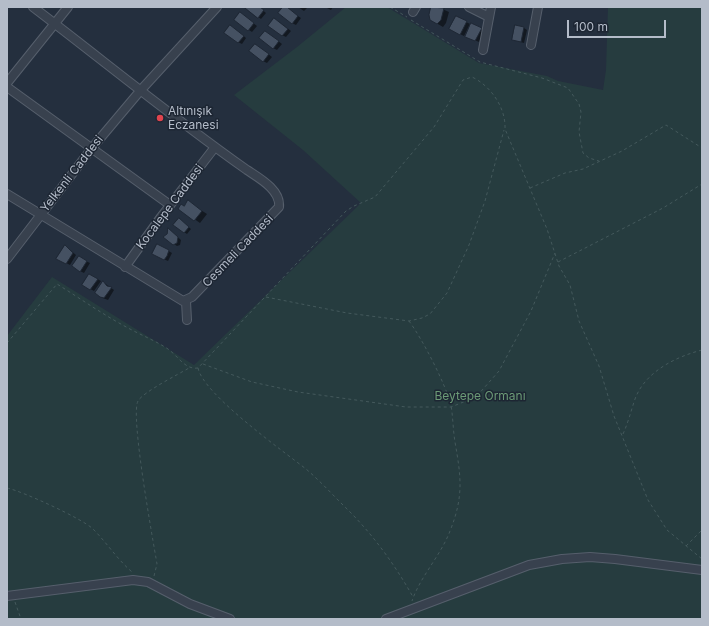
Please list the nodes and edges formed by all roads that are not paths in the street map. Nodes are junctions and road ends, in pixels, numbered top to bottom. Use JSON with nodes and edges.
{"nodes":[{"id":1,"x":33,"y":7,"type":"edge"},
{"id":2,"x":68,"y":7,"type":"edge"},
{"id":3,"x":216,"y":7,"type":"edge"},
{"id":4,"x":470,"y":7,"type":"edge"},
{"id":5,"x":491,"y":7,"type":"edge"},
{"id":6,"x":538,"y":7,"type":"edge"},
{"id":7,"x":489,"y":17,"type":"junction"},
{"id":8,"x":55,"y":24,"type":"junction"},
{"id":9,"x":531,"y":45,"type":"dead end"},
{"id":10,"x":483,"y":50,"type":"dead end"},
{"id":11,"x":7,"y":83,"type":"edge"},
{"id":12,"x":7,"y":87,"type":"edge"},
{"id":13,"x":140,"y":92,"type":"junction"},
{"id":14,"x":215,"y":147,"type":"junction"},
{"id":15,"x":92,"y":148,"type":"junction"},
{"id":16,"x":7,"y":194,"type":"edge"},
{"id":17,"x":170,"y":205,"type":"junction"},
{"id":18,"x":40,"y":215,"type":"junction"},
{"id":19,"x":7,"y":259,"type":"edge"},
{"id":20,"x":125,"y":267,"type":"junction"},
{"id":21,"x":186,"y":301,"type":"junction"},
{"id":22,"x":187,"y":320,"type":"dead end"},
{"id":23,"x":702,"y":570,"type":"edge"},
{"id":24,"x":9,"y":596,"type":"edge"},
{"id":25,"x":230,"y":619,"type":"edge"},
{"id":26,"x":386,"y":619,"type":"edge"}],
"edges":[{"from":1,"to":8,"type":"street","name":"Cesmeli Caddesi"},
{"from":2,"to":8,"type":"street"},
{"from":3,"to":13,"type":"street","name":"Yelkenli Caddesi"},
{"from":4,"to":7,"type":"street"},
{"from":5,"to":7,"type":"street"},
{"from":6,"to":9,"type":"street"},
{"from":7,"to":10,"type":"street"},
{"from":8,"to":11,"type":"street"},
{"from":8,"to":13,"type":"street","name":"Cesmeli Caddesi"},
{"from":12,"to":15,"type":"street"},
{"from":13,"to":14,"type":"street","name":"Cesmeli Caddesi"},
{"from":13,"to":15,"type":"street","name":"Yelkenli Caddesi"},
{"from":14,"to":17,"type":"street","name":"Kocalepe Caddesi"},
{"from":14,"to":21,"type":"street","name":"Cesmeli Caddesi"},
{"from":15,"to":17,"type":"street"},
{"from":15,"to":18,"type":"street","name":"Yelkenli Caddesi"},
{"from":16,"to":18,"type":"street"},
{"from":17,"to":20,"type":"street","name":"Kocalepe Caddesi"},
{"from":18,"to":19,"type":"street","name":"Yelkenli Caddesi"},
{"from":18,"to":20,"type":"street"},
{"from":20,"to":21,"type":"street"},
{"from":21,"to":22,"type":"street"},
{"from":23,"to":26,"type":"street"},
{"from":24,"to":25,"type":"street"}]}
